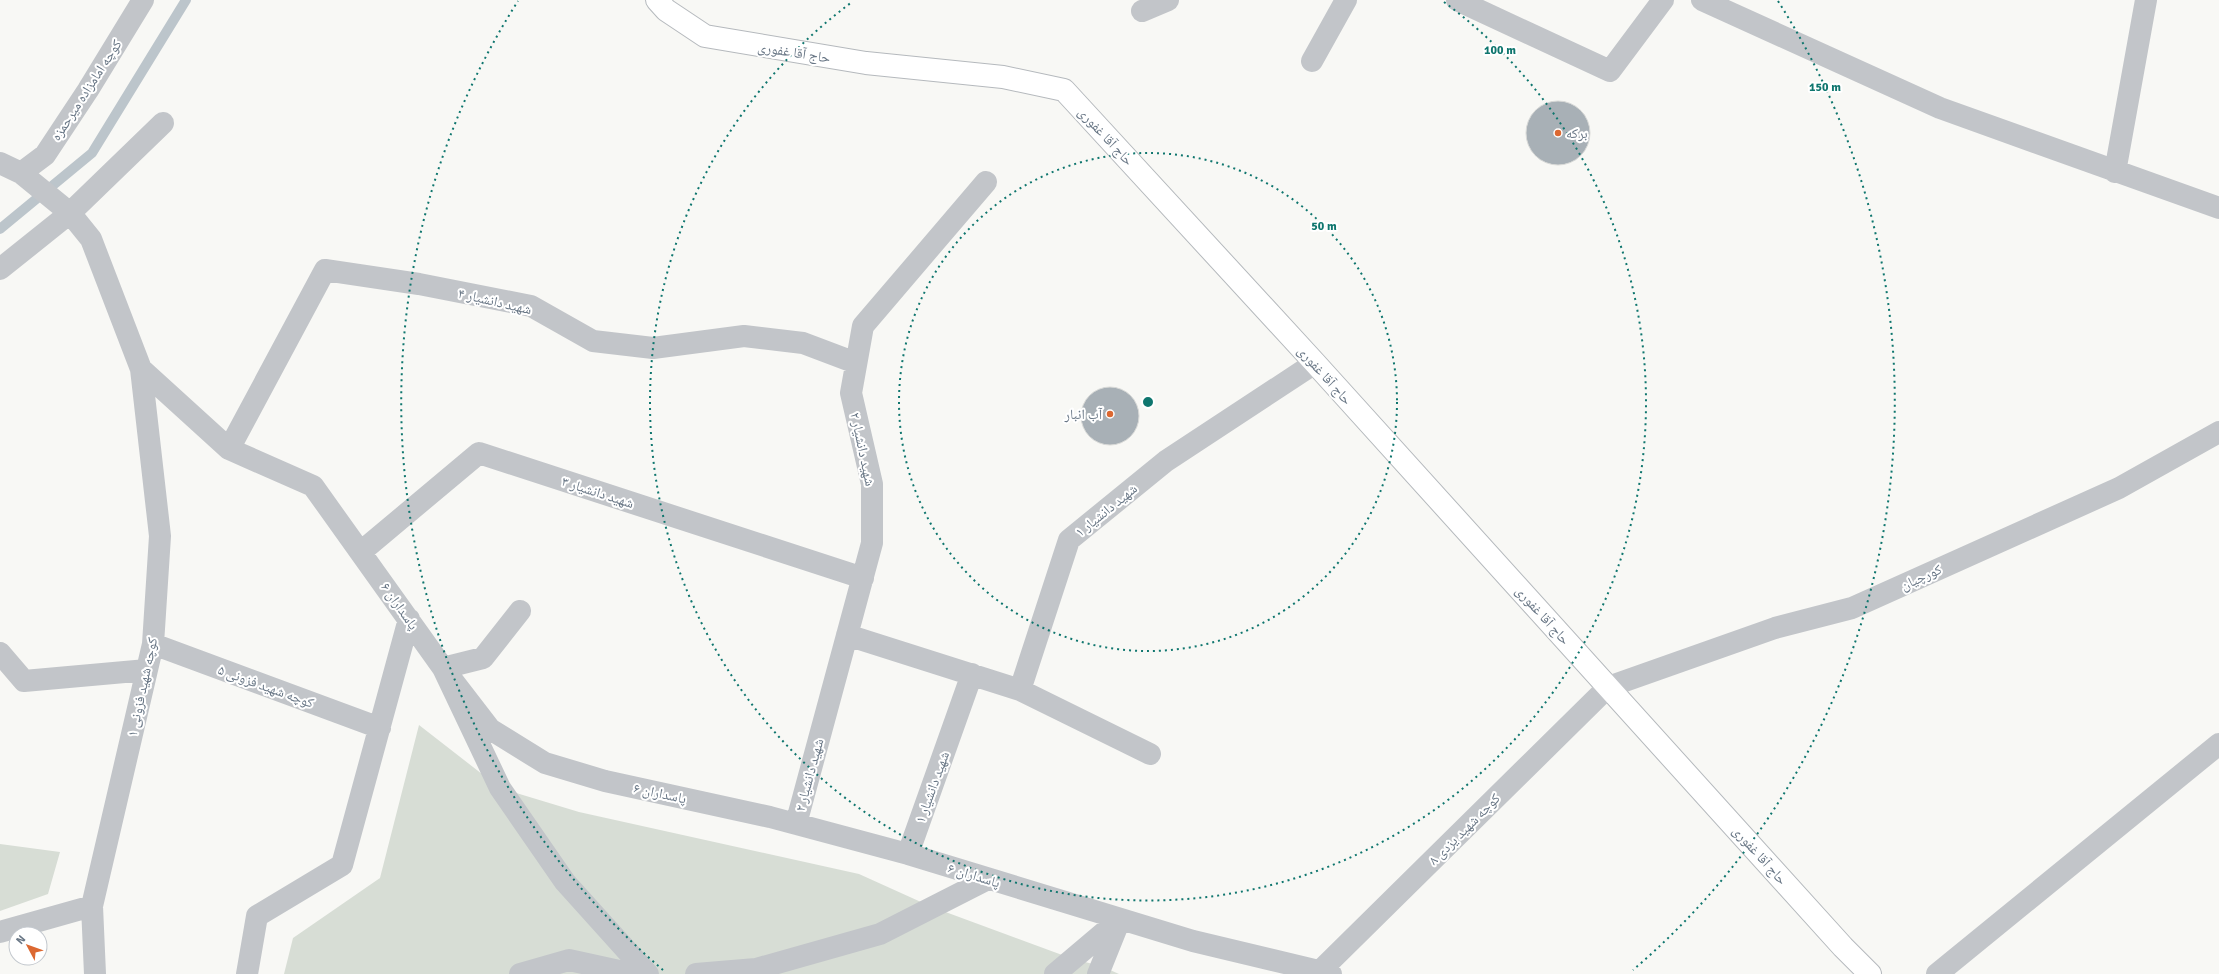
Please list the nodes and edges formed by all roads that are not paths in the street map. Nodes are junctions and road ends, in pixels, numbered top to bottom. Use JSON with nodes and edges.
{"nodes":[{"id":1,"x":143,"y":0,"type":"edge"},
{"id":2,"x":657,"y":0,"type":"edge"},
{"id":3,"x":1168,"y":0,"type":"edge"},
{"id":4,"x":1346,"y":0,"type":"edge"},
{"id":5,"x":1457,"y":0,"type":"edge"},
{"id":6,"x":1663,"y":0,"type":"edge"},
{"id":7,"x":1702,"y":0,"type":"edge"},
{"id":8,"x":2146,"y":0,"type":"edge"},
{"id":9,"x":1142,"y":11,"type":"dead end"},
{"id":10,"x":1312,"y":61,"type":"dead end"},
{"id":11,"x":163,"y":123,"type":"dead end"},
{"id":12,"x":0,"y":163,"type":"edge"},
{"id":13,"x":2115,"y":172,"type":"junction"},
{"id":14,"x":21,"y":173,"type":"junction"},
{"id":15,"x":986,"y":182,"type":"dead end"},
{"id":16,"x":2219,"y":208,"type":"edge"},
{"id":17,"x":70,"y":213,"type":"junction"},
{"id":18,"x":0,"y":269,"type":"edge"},
{"id":19,"x":856,"y":363,"type":"junction"},
{"id":20,"x":1315,"y":363,"type":"junction"},
{"id":21,"x":141,"y":369,"type":"junction"},
{"id":22,"x":2219,"y":432,"type":"edge"},
{"id":23,"x":229,"y":449,"type":"junction"},
{"id":24,"x":362,"y":551,"type":"junction"},
{"id":25,"x":863,"y":578,"type":"junction"},
{"id":26,"x":520,"y":611,"type":"dead end"},
{"id":27,"x":409,"y":619,"type":"junction"},
{"id":28,"x":847,"y":635,"type":"junction"},
{"id":29,"x":153,"y":644,"type":"junction"},
{"id":30,"x":0,"y":653,"type":"edge"},
{"id":31,"x":443,"y":668,"type":"junction"},
{"id":32,"x":147,"y":670,"type":"junction"},
{"id":33,"x":972,"y":674,"type":"junction"},
{"id":34,"x":1608,"y":687,"type":"junction"},
{"id":35,"x":1020,"y":690,"type":"junction"},
{"id":36,"x":380,"y":728,"type":"junction"},
{"id":37,"x":2219,"y":744,"type":"edge"},
{"id":38,"x":1150,"y":754,"type":"dead end"},
{"id":39,"x":796,"y":824,"type":"junction"},
{"id":40,"x":908,"y":854,"type":"junction"},
{"id":41,"x":988,"y":879,"type":"junction"},
{"id":42,"x":92,"y":906,"type":"junction"},
{"id":43,"x":1120,"y":919,"type":"junction"},
{"id":44,"x":0,"y":932,"type":"edge"},
{"id":45,"x":1326,"y":973,"type":"edge"},
{"id":46,"x":95,"y":974,"type":"edge"},
{"id":47,"x":247,"y":974,"type":"edge"},
{"id":48,"x":520,"y":974,"type":"edge"},
{"id":49,"x":633,"y":974,"type":"edge"},
{"id":50,"x":648,"y":974,"type":"edge"},
{"id":51,"x":696,"y":974,"type":"edge"},
{"id":52,"x":1056,"y":974,"type":"edge"},
{"id":53,"x":1098,"y":974,"type":"edge"},
{"id":54,"x":1870,"y":974,"type":"edge"},
{"id":55,"x":1937,"y":974,"type":"edge"}],
"edges":[{"from":1,"to":14,"type":"street","name":"کوچه امامزاده میرحمزه"},
{"from":2,"to":20,"type":"main road","name":"حاج آقا غفوری"},
{"from":3,"to":9,"type":"street"},
{"from":4,"to":10,"type":"street"},
{"from":5,"to":6,"type":"street"},
{"from":7,"to":13,"type":"street"},
{"from":8,"to":13,"type":"street"},
{"from":11,"to":17,"type":"street"},
{"from":12,"to":14,"type":"street"},
{"from":13,"to":16,"type":"street"},
{"from":14,"to":17,"type":"street"},
{"from":15,"to":19,"type":"street","name":"شهید دانشیار ۲"},
{"from":17,"to":18,"type":"street"},
{"from":17,"to":21,"type":"street"},
{"from":19,"to":23,"type":"street","name":"شهید دانشیار ۴"},
{"from":19,"to":25,"type":"street","name":"شهید دانشیار ۲"},
{"from":20,"to":34,"type":"main road","name":"حاج آقا غفوری"},
{"from":20,"to":35,"type":"street","name":"شهید دانشیار ۱"},
{"from":21,"to":23,"type":"street","name":"پاسداران ۶"},
{"from":21,"to":29,"type":"street","name":"کوچه شهید فزونی ۱"},
{"from":22,"to":34,"type":"street","name":"کورچیان"},
{"from":23,"to":24,"type":"street","name":"پاسداران ۶"},
{"from":24,"to":25,"type":"street","name":"شهید دانشیار ۳"},
{"from":24,"to":27,"type":"street","name":"پاسداران ۶"},
{"from":25,"to":28,"type":"street","name":"شهید دانشیار ۲"},
{"from":26,"to":31,"type":"street"},
{"from":27,"to":31,"type":"street","name":"پاسداران ۶"},
{"from":27,"to":36,"type":"street"},
{"from":28,"to":33,"type":"street"},
{"from":28,"to":39,"type":"street","name":"شهید دانشیار ۲"},
{"from":29,"to":32,"type":"street","name":"کوچه شهید فزونی ۱"},
{"from":29,"to":36,"type":"street","name":"کوچه شهید فزونی ۵"},
{"from":30,"to":32,"type":"street"},
{"from":31,"to":39,"type":"street","name":"پاسداران ۶"},
{"from":31,"to":50,"type":"street"},
{"from":32,"to":42,"type":"street","name":"کوچه شهید فزونی ۱"},
{"from":33,"to":35,"type":"street"},
{"from":33,"to":40,"type":"street","name":"شهید دانشیار ۱"},
{"from":34,"to":45,"type":"street","name":"کوچه شهید یزدی ۸"},
{"from":34,"to":54,"type":"main road","name":"حاج آقا غفوری"},
{"from":35,"to":38,"type":"street"},
{"from":36,"to":47,"type":"street"},
{"from":37,"to":55,"type":"street"},
{"from":39,"to":40,"type":"street","name":"پاسداران ۶"},
{"from":40,"to":41,"type":"street","name":"پاسداران ۶"},
{"from":41,"to":43,"type":"street","name":"پاسداران ۶"},
{"from":41,"to":51,"type":"street"},
{"from":42,"to":44,"type":"street"},
{"from":42,"to":46,"type":"street","name":"کوچه شهید فزونی ۱"},
{"from":43,"to":45,"type":"street","name":"پاسداران ۶"},
{"from":43,"to":52,"type":"street"},
{"from":43,"to":53,"type":"street"},
{"from":48,"to":49,"type":"street"}]}
